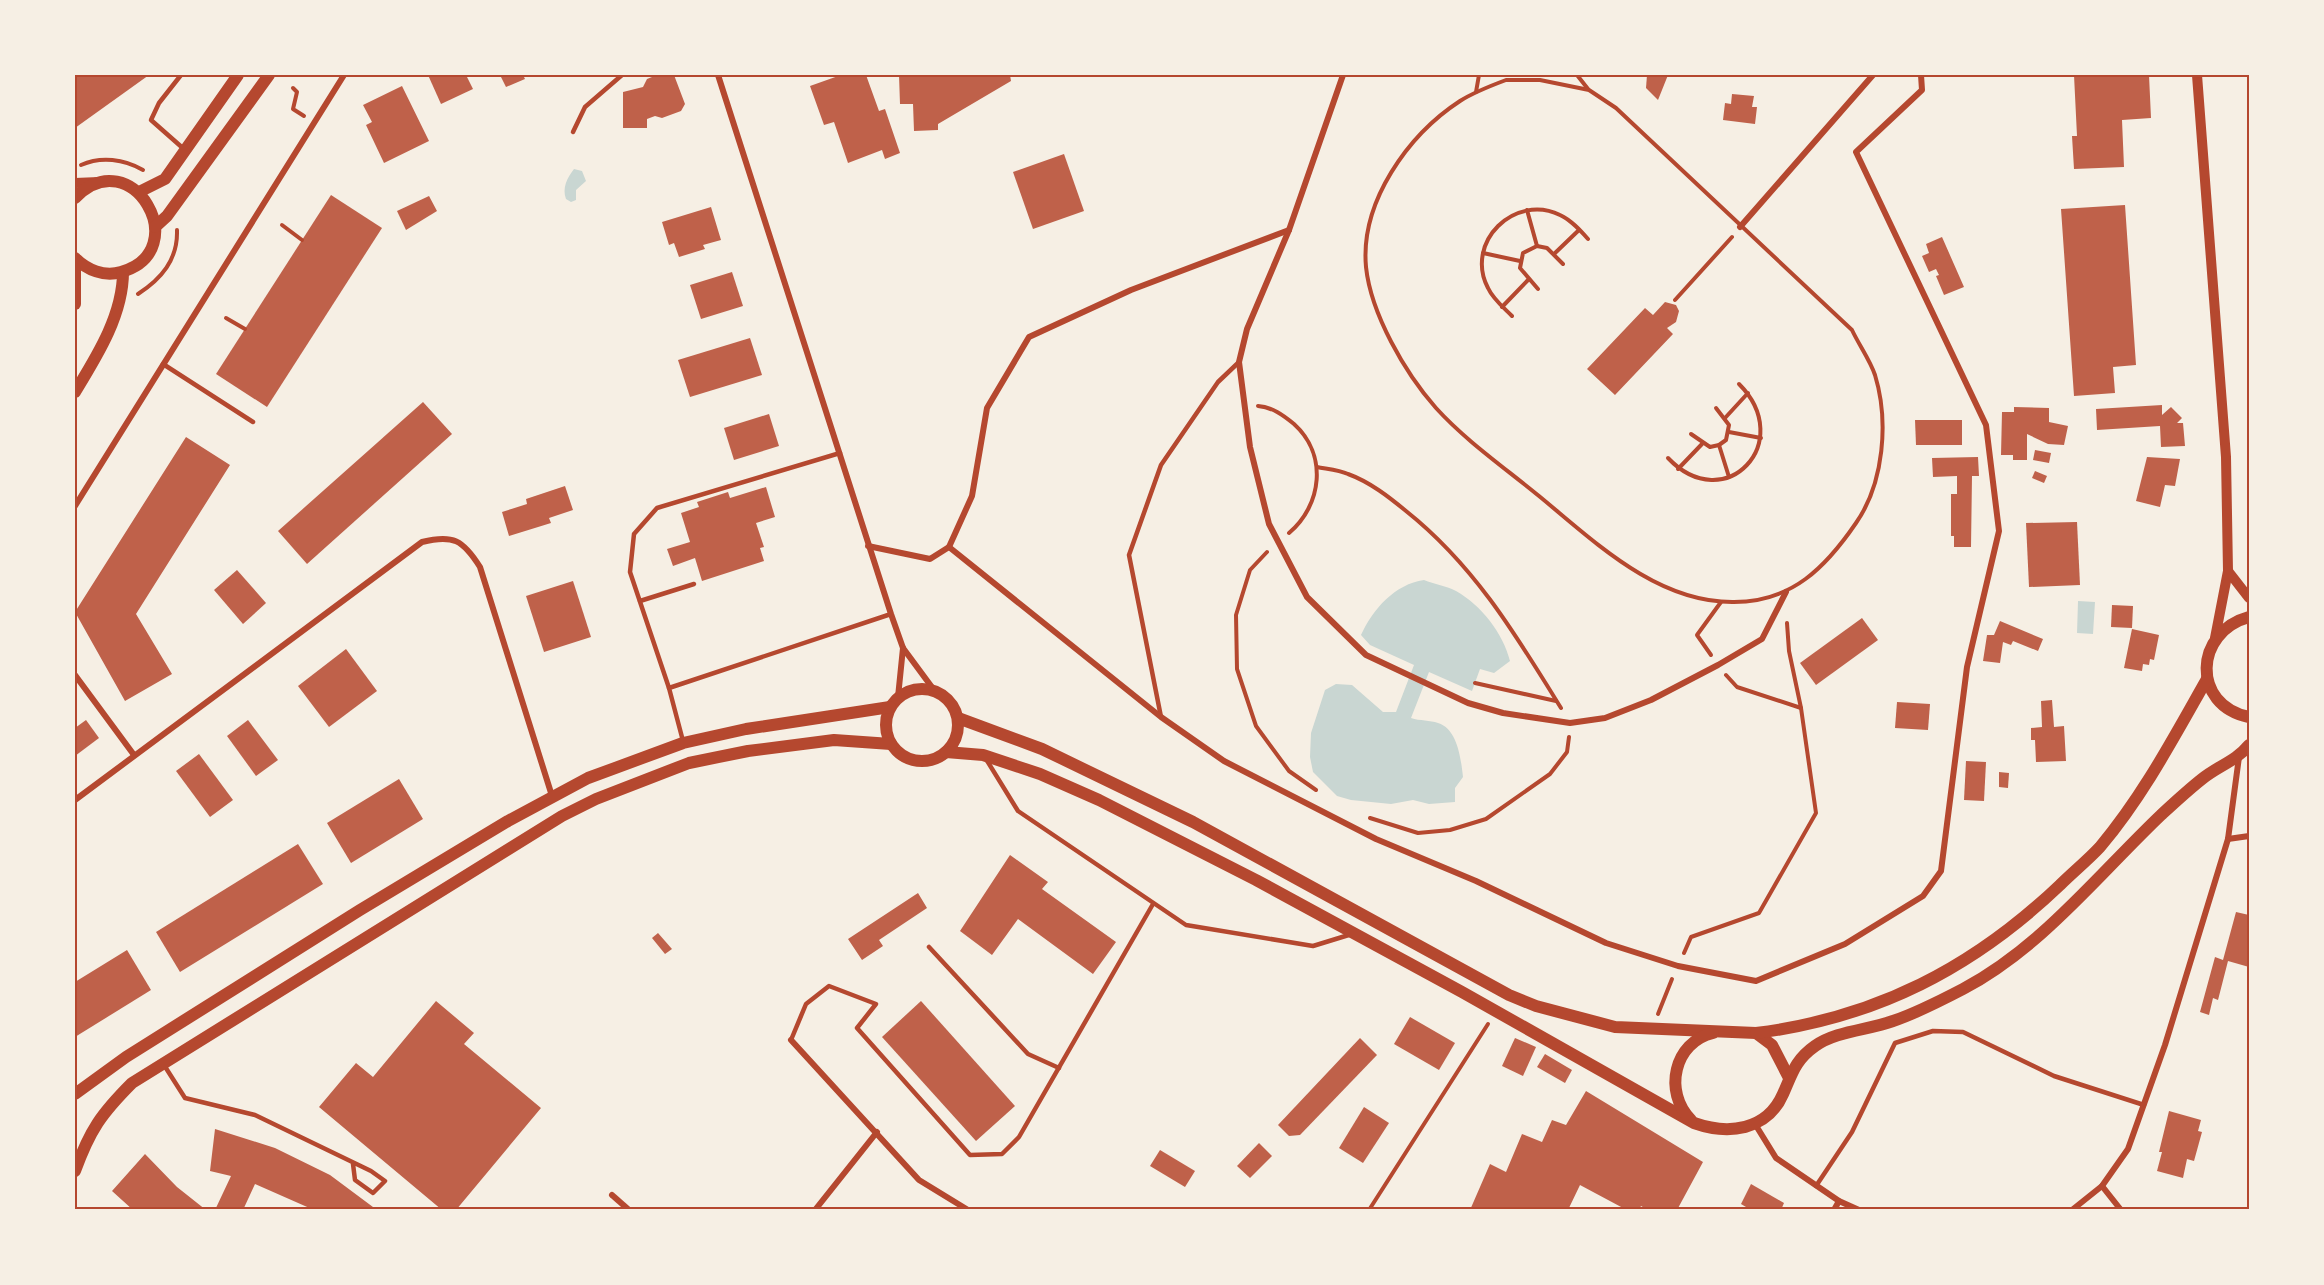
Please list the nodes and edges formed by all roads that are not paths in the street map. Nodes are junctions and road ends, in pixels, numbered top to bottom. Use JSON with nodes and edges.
{"nodes":[{"id":1,"x":181,"y":75,"type":"edge"},
{"id":2,"x":238,"y":75,"type":"edge"},
{"id":3,"x":269,"y":75,"type":"edge"},
{"id":4,"x":344,"y":75,"type":"edge"},
{"id":5,"x":622,"y":75,"type":"edge"},
{"id":6,"x":718,"y":75,"type":"edge"},
{"id":7,"x":1343,"y":75,"type":"edge"},
{"id":8,"x":1873,"y":75,"type":"edge"},
{"id":9,"x":1921,"y":75,"type":"edge"},
{"id":10,"x":2197,"y":75,"type":"edge"},
{"id":11,"x":573,"y":132,"type":"dead end"},
{"id":12,"x":186,"y":150,"type":"junction"},
{"id":13,"x":105,"y":182,"type":"junction"},
{"id":14,"x":75,"y":183,"type":"edge"},
{"id":15,"x":139,"y":192,"type":"junction"},
{"id":16,"x":75,"y":198,"type":"edge"},
{"id":17,"x":155,"y":226,"type":"junction"},
{"id":18,"x":1740,"y":227,"type":"road end"},
{"id":19,"x":1289,"y":230,"type":"junction"},
{"id":20,"x":75,"y":258,"type":"edge"},
{"id":21,"x":75,"y":269,"type":"edge"},
{"id":22,"x":123,"y":272,"type":"junction"},
{"id":23,"x":75,"y":304,"type":"edge"},
{"id":24,"x":1239,"y":362,"type":"junction"},
{"id":25,"x":163,"y":364,"type":"junction"},
{"id":26,"x":75,"y":392,"type":"edge"},
{"id":27,"x":253,"y":422,"type":"dead end"},
{"id":28,"x":840,"y":453,"type":"junction"},
{"id":29,"x":75,"y":506,"type":"edge"},
{"id":30,"x":868,"y":546,"type":"junction"},
{"id":31,"x":949,"y":547,"type":"junction"},
{"id":32,"x":2228,"y":571,"type":"junction"},
{"id":33,"x":694,"y":585,"type":"dead end"},
{"id":34,"x":1786,"y":592,"type":"road end"},
{"id":35,"x":2249,"y":598,"type":"edge"},
{"id":36,"x":640,"y":601,"type":"junction"},
{"id":37,"x":891,"y":614,"type":"junction"},
{"id":38,"x":2249,"y":616,"type":"edge"},
{"id":39,"x":2215,"y":638,"type":"junction"},
{"id":40,"x":903,"y":648,"type":"junction"},
{"id":41,"x":75,"y":675,"type":"edge"},
{"id":42,"x":2207,"y":679,"type":"junction"},
{"id":43,"x":669,"y":688,"type":"junction"},
{"id":44,"x":934,"y":690,"type":"junction"},
{"id":45,"x":894,"y":702,"type":"junction"},
{"id":46,"x":1161,"y":717,"type":"junction"},
{"id":47,"x":2249,"y":717,"type":"edge"},
{"id":48,"x":958,"y":718,"type":"junction"},
{"id":49,"x":683,"y":743,"type":"junction"},
{"id":50,"x":891,"y":744,"type":"junction"},
{"id":51,"x":2249,"y":745,"type":"edge"},
{"id":52,"x":946,"y":752,"type":"junction"},
{"id":53,"x":134,"y":755,"type":"junction"},
{"id":54,"x":983,"y":755,"type":"junction"},
{"id":55,"x":2239,"y":757,"type":"junction"},
{"id":56,"x":552,"y":796,"type":"junction"},
{"id":57,"x":75,"y":800,"type":"edge"},
{"id":58,"x":2249,"y":836,"type":"edge"},
{"id":59,"x":2228,"y":839,"type":"junction"},
{"id":60,"x":1154,"y":904,"type":"junction"},
{"id":61,"x":1354,"y":933,"type":"junction"},
{"id":62,"x":929,"y":947,"type":"dead end"},
{"id":63,"x":1719,"y":1031,"type":"junction"},
{"id":64,"x":1756,"y":1033,"type":"junction"},
{"id":65,"x":791,"y":1040,"type":"joint"},
{"id":66,"x":164,"y":1064,"type":"junction"},
{"id":67,"x":1059,"y":1068,"type":"junction"},
{"id":68,"x":1788,"y":1076,"type":"junction"},
{"id":69,"x":75,"y":1094,"type":"edge"},
{"id":70,"x":2144,"y":1105,"type":"junction"},
{"id":71,"x":1694,"y":1124,"type":"junction"},
{"id":72,"x":1755,"y":1124,"type":"junction"},
{"id":73,"x":877,"y":1132,"type":"junction"},
{"id":74,"x":353,"y":1164,"type":"junction"},
{"id":75,"x":75,"y":1171,"type":"edge"},
{"id":76,"x":1816,"y":1186,"type":"junction"},
{"id":77,"x":2102,"y":1186,"type":"junction"},
{"id":78,"x":612,"y":1195,"type":"dead end"},
{"id":79,"x":1839,"y":1201,"type":"junction"},
{"id":80,"x":629,"y":1210,"type":"edge"},
{"id":81,"x":814,"y":1210,"type":"edge"},
{"id":82,"x":968,"y":1210,"type":"edge"},
{"id":83,"x":1834,"y":1210,"type":"edge"},
{"id":84,"x":1859,"y":1210,"type":"edge"},
{"id":85,"x":2072,"y":1210,"type":"edge"},
{"id":86,"x":2121,"y":1210,"type":"edge"}],
"edges":[{"from":1,"to":12,"type":"lane"},
{"from":2,"to":12,"type":"main road"},
{"from":3,"to":17,"type":"main road"},
{"from":4,"to":25,"type":"street"},
{"from":5,"to":11,"type":"lane"},
{"from":6,"to":28,"type":"street"},
{"from":7,"to":19,"type":"street"},
{"from":8,"to":18,"type":"street"},
{"from":9,"to":46,"type":"street"},
{"from":10,"to":32,"type":"street"},
{"from":12,"to":15,"type":"main road"},
{"from":13,"to":14,"type":"street"},
{"from":13,"to":15,"type":"main road"},
{"from":13,"to":16,"type":"main road"},
{"from":15,"to":17,"type":"main road"},
{"from":17,"to":22,"type":"main road"},
{"from":19,"to":24,"type":"street"},
{"from":19,"to":31,"type":"street"},
{"from":20,"to":22,"type":"main road"},
{"from":21,"to":23,"type":"main road"},
{"from":22,"to":26,"type":"main road"},
{"from":24,"to":34,"type":"street"},
{"from":24,"to":46,"type":"lane"},
{"from":25,"to":27,"type":"lane"},
{"from":25,"to":29,"type":"street"},
{"from":28,"to":30,"type":"street"},
{"from":28,"to":36,"type":"lane"},
{"from":30,"to":31,"type":"street"},
{"from":30,"to":37,"type":"street"},
{"from":31,"to":46,"type":"street"},
{"from":32,"to":35,"type":"street"},
{"from":32,"to":39,"type":"street"},
{"from":33,"to":36,"type":"lane"},
{"from":36,"to":43,"type":"lane"},
{"from":37,"to":40,"type":"street"},
{"from":37,"to":43,"type":"lane"},
{"from":38,"to":39,"type":"main road"},
{"from":39,"to":42,"type":"main road"},
{"from":40,"to":44,"type":"street"},
{"from":40,"to":45,"type":"street"},
{"from":41,"to":53,"type":"street"},
{"from":42,"to":47,"type":"main road"},
{"from":42,"to":64,"type":"main road"},
{"from":43,"to":49,"type":"lane"},
{"from":44,"to":45,"type":"main road"},
{"from":44,"to":48,"type":"main road"},
{"from":45,"to":49,"type":"main road"},
{"from":45,"to":50,"type":"main road"},
{"from":48,"to":52,"type":"main road"},
{"from":48,"to":63,"type":"main road"},
{"from":49,"to":56,"type":"main road"},
{"from":50,"to":52,"type":"main road"},
{"from":50,"to":66,"type":"main road"},
{"from":51,"to":55,"type":"main road"},
{"from":52,"to":54,"type":"main road"},
{"from":53,"to":56,"type":"street"},
{"from":53,"to":57,"type":"street"},
{"from":54,"to":60,"type":"lane"},
{"from":54,"to":61,"type":"main road"},
{"from":55,"to":59,"type":"street"},
{"from":55,"to":68,"type":"main road"},
{"from":56,"to":69,"type":"main road"},
{"from":58,"to":59,"type":"street"},
{"from":59,"to":70,"type":"street"},
{"from":60,"to":61,"type":"lane"},
{"from":60,"to":67,"type":"lane"},
{"from":61,"to":71,"type":"main road"},
{"from":62,"to":67,"type":"lane"},
{"from":63,"to":64,"type":"main road"},
{"from":63,"to":71,"type":"main road"},
{"from":64,"to":68,"type":"main road"},
{"from":65,"to":67,"type":"lane"},
{"from":65,"to":73,"type":"street"},
{"from":66,"to":74,"type":"lane"},
{"from":66,"to":75,"type":"main road"},
{"from":68,"to":72,"type":"main road"},
{"from":70,"to":76,"type":"lane"},
{"from":70,"to":77,"type":"street"},
{"from":71,"to":72,"type":"main road"},
{"from":72,"to":76,"type":"street"},
{"from":73,"to":81,"type":"street"},
{"from":73,"to":82,"type":"street"},
{"from":74,"to":74,"type":"lane"},
{"from":76,"to":79,"type":"street"},
{"from":77,"to":85,"type":"street"},
{"from":77,"to":86,"type":"street"},
{"from":78,"to":80,"type":"street"},
{"from":79,"to":83,"type":"street"},
{"from":79,"to":84,"type":"street"}]}
